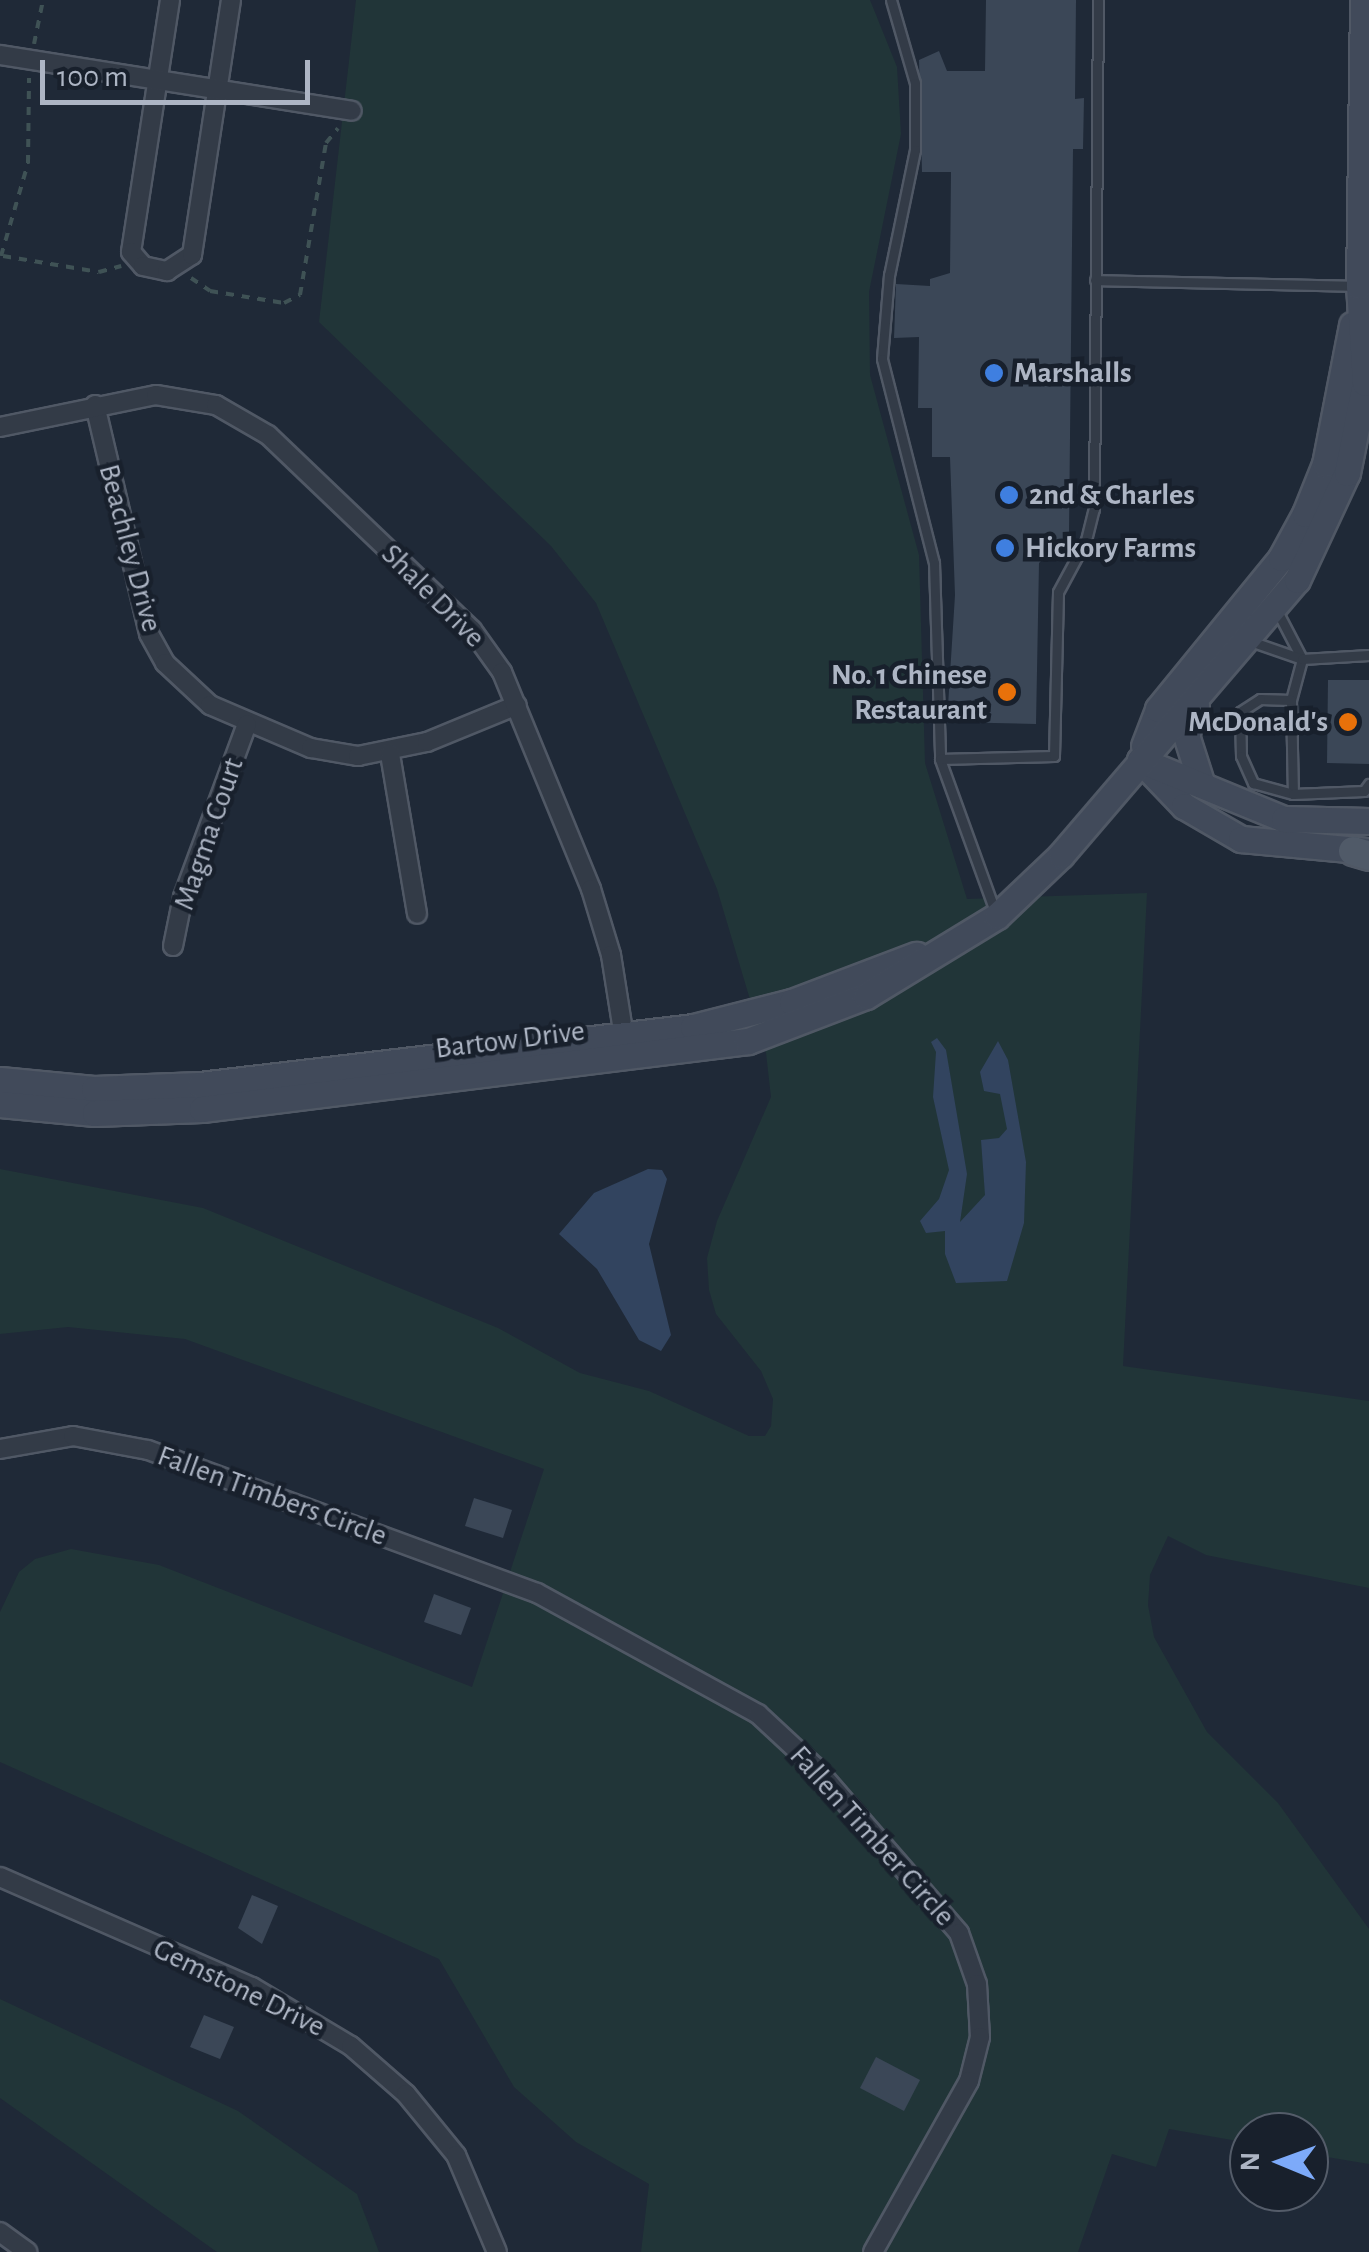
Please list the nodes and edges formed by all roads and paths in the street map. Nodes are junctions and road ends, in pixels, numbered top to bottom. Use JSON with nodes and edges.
{"nodes":[{"id":1,"x":43,"y":0,"type":"edge"},
{"id":2,"x":170,"y":0,"type":"edge"},
{"id":3,"x":231,"y":0,"type":"edge"},
{"id":4,"x":891,"y":0,"type":"edge"},
{"id":5,"x":1098,"y":0,"type":"edge"},
{"id":6,"x":1363,"y":0,"type":"edge"},
{"id":7,"x":0,"y":55,"type":"edge"},
{"id":8,"x":32,"y":60,"type":"junction"},
{"id":9,"x":157,"y":80,"type":"junction"},
{"id":10,"x":218,"y":90,"type":"junction"},
{"id":11,"x":352,"y":112,"type":"joint"},
{"id":12,"x":1,"y":256,"type":"edge"},
{"id":13,"x":135,"y":261,"type":"junction"},
{"id":14,"x":181,"y":268,"type":"junction"},
{"id":15,"x":1095,"y":280,"type":"junction"},
{"id":16,"x":1366,"y":287,"type":"edge"},
{"id":17,"x":95,"y":406,"type":"junction"},
{"id":18,"x":0,"y":427,"type":"edge"},
{"id":19,"x":1275,"y":607,"type":"junction"},
{"id":20,"x":1248,"y":640,"type":"junction"},
{"id":21,"x":1369,"y":655,"type":"edge"},
{"id":22,"x":1302,"y":660,"type":"junction"},
{"id":23,"x":1202,"y":696,"type":"junction"},
{"id":24,"x":1291,"y":700,"type":"junction"},
{"id":25,"x":516,"y":705,"type":"junction"},
{"id":26,"x":248,"y":724,"type":"junction"},
{"id":27,"x":390,"y":754,"type":"junction"},
{"id":28,"x":940,"y":758,"type":"junction"},
{"id":29,"x":1140,"y":760,"type":"junction"},
{"id":30,"x":1202,"y":784,"type":"junction"},
{"id":31,"x":1369,"y":784,"type":"edge"},
{"id":32,"x":1293,"y":794,"type":"junction"},
{"id":33,"x":1369,"y":821,"type":"edge"},
{"id":34,"x":1364,"y":853,"type":"edge"},
{"id":35,"x":417,"y":914,"type":"dead end"},
{"id":36,"x":997,"y":916,"type":"junction"},
{"id":37,"x":173,"y":946,"type":"dead end"},
{"id":38,"x":626,"y":1046,"type":"junction"},
{"id":39,"x":0,"y":1080,"type":"edge"},
{"id":40,"x":0,"y":1104,"type":"edge"},
{"id":41,"x":0,"y":1449,"type":"edge"},
{"id":42,"x":538,"y":1593,"type":"joint"},
{"id":43,"x":0,"y":1877,"type":"edge"},
{"id":44,"x":0,"y":2232,"type":"edge"},
{"id":45,"x":28,"y":2252,"type":"edge"},
{"id":46,"x":497,"y":2252,"type":"edge"},
{"id":47,"x":873,"y":2252,"type":"edge"}],
"edges":[{"from":1,"to":8,"type":"path"},
{"from":2,"to":9,"type":"street"},
{"from":3,"to":10,"type":"street"},
{"from":4,"to":28,"type":"lane"},
{"from":5,"to":15,"type":"lane"},
{"from":6,"to":16,"type":"street"},
{"from":7,"to":8,"type":"street"},
{"from":8,"to":9,"type":"street"},
{"from":8,"to":12,"type":"path"},
{"from":9,"to":10,"type":"street"},
{"from":9,"to":13,"type":"street"},
{"from":10,"to":11,"type":"street"},
{"from":10,"to":14,"type":"street"},
{"from":11,"to":14,"type":"path"},
{"from":12,"to":13,"type":"path"},
{"from":13,"to":14,"type":"street"},
{"from":15,"to":16,"type":"lane"},
{"from":15,"to":28,"type":"lane"},
{"from":16,"to":19,"type":"street","name":"Bartow Drive"},
{"from":16,"to":29,"type":"street"},
{"from":17,"to":18,"type":"street","name":"Shale Drive"},
{"from":17,"to":25,"type":"street","name":"Shale Drive"},
{"from":17,"to":26,"type":"street","name":"Beachley Drive"},
{"from":19,"to":20,"type":"street","name":"Bartow Drive"},
{"from":19,"to":22,"type":"lane"},
{"from":20,"to":22,"type":"lane"},
{"from":20,"to":23,"type":"street","name":"Bartow Drive"},
{"from":21,"to":22,"type":"lane"},
{"from":22,"to":24,"type":"lane"},
{"from":23,"to":29,"type":"street","name":"Bartow Drive"},
{"from":23,"to":30,"type":"street"},
{"from":24,"to":32,"type":"lane"},
{"from":24,"to":32,"type":"lane"},
{"from":25,"to":27,"type":"street","name":"Beachley Drive"},
{"from":25,"to":38,"type":"street","name":"Shale Drive"},
{"from":26,"to":27,"type":"street","name":"Beachley Drive"},
{"from":26,"to":37,"type":"street","name":"Magma Court"},
{"from":27,"to":35,"type":"street"},
{"from":28,"to":36,"type":"lane"},
{"from":29,"to":30,"type":"street"},
{"from":29,"to":34,"type":"street"},
{"from":29,"to":36,"type":"street","name":"Bartow Drive"},
{"from":30,"to":33,"type":"street"},
{"from":31,"to":32,"type":"lane"},
{"from":36,"to":38,"type":"street","name":"Bartow Drive"},
{"from":38,"to":39,"type":"street","name":"Bartow Drive"},
{"from":38,"to":40,"type":"street","name":"Bartow Drive"},
{"from":41,"to":42,"type":"street","name":"Fallen Timbers Circle"},
{"from":42,"to":47,"type":"street","name":"Fallen Timber Circle"},
{"from":43,"to":46,"type":"street","name":"Gemstone Drive"},
{"from":44,"to":45,"type":"street"}]}
